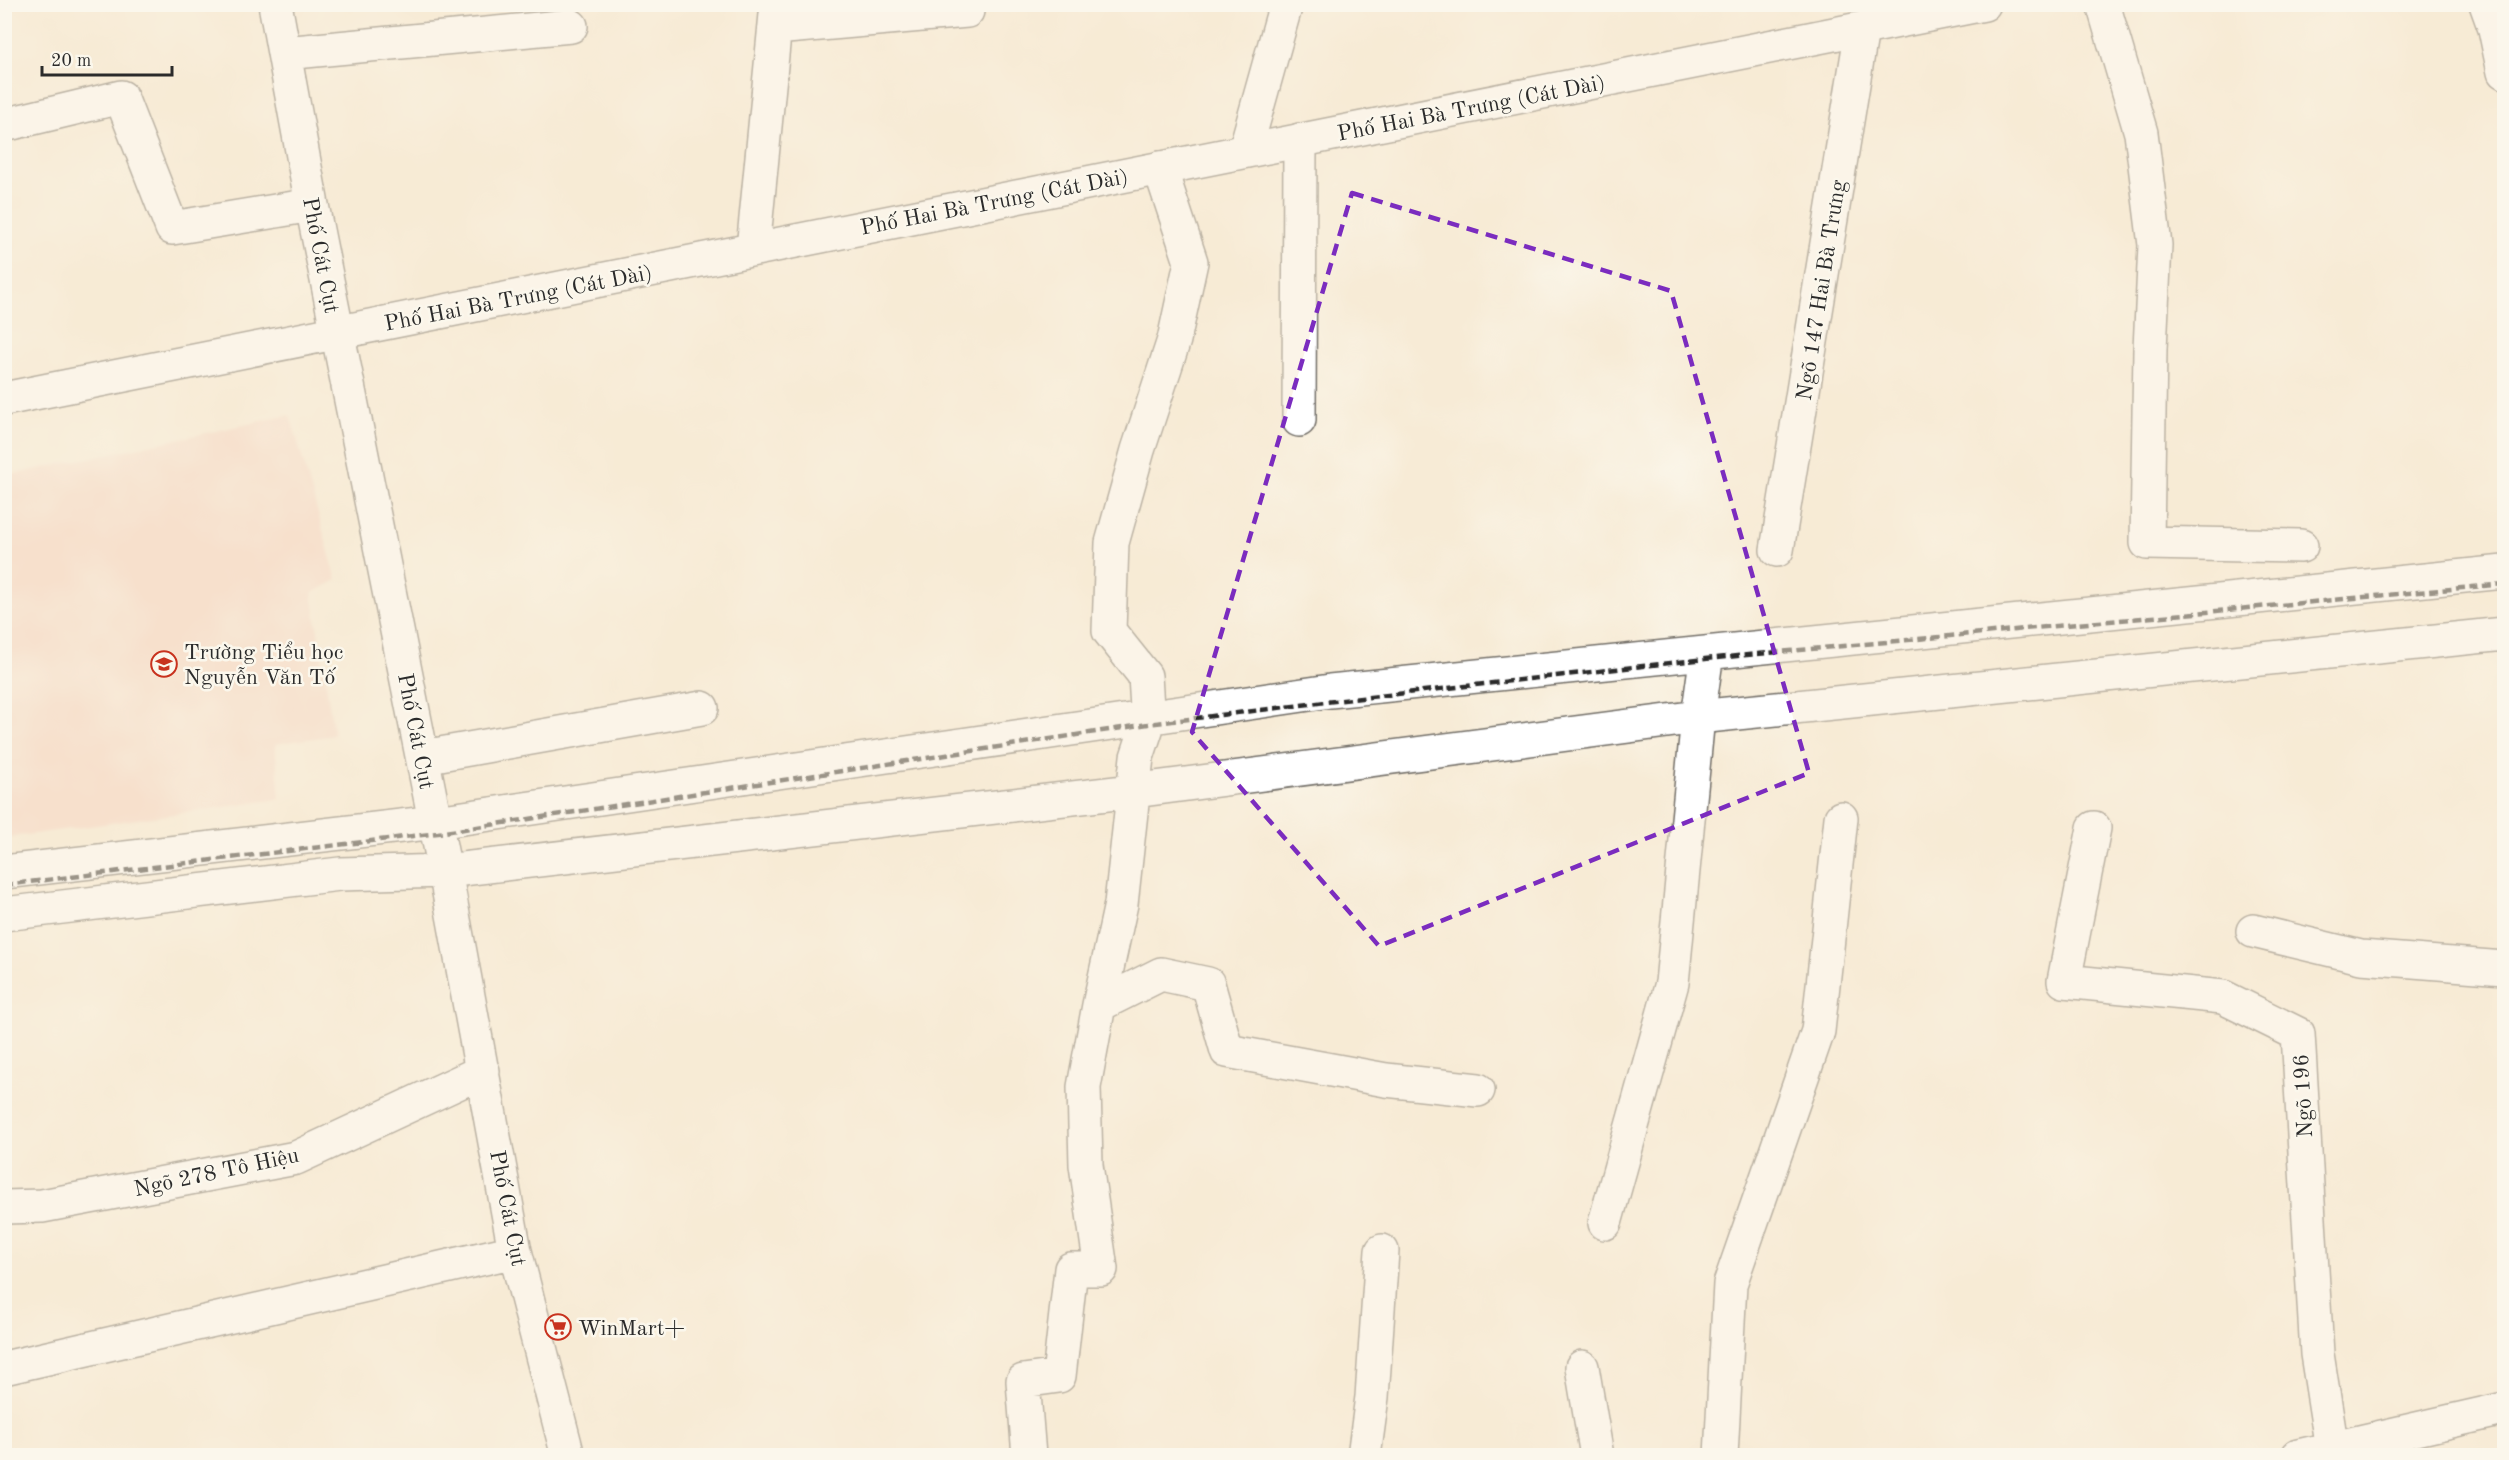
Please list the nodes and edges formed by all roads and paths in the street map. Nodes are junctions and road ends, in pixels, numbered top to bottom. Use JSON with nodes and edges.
{"nodes":[{"id":1,"x":275,"y":4,"type":"edge"},
{"id":2,"x":1286,"y":4,"type":"edge"},
{"id":3,"x":1984,"y":4,"type":"edge"},
{"id":4,"x":2103,"y":4,"type":"edge"},
{"id":5,"x":2486,"y":4,"type":"edge"},
{"id":6,"x":967,"y":11,"type":"dead end"},
{"id":7,"x":776,"y":16,"type":"edge"},
{"id":8,"x":571,"y":26,"type":"dead end"},
{"id":9,"x":1862,"y":29,"type":"junction"},
{"id":10,"x":284,"y":53,"type":"junction"},
{"id":11,"x":2505,"y":72,"type":"edge"},
{"id":12,"x":4,"y":125,"type":"edge"},
{"id":13,"x":1300,"y":140,"type":"junction"},
{"id":14,"x":1245,"y":151,"type":"junction"},
{"id":15,"x":1160,"y":168,"type":"junction"},
{"id":16,"x":312,"y":205,"type":"junction"},
{"id":17,"x":753,"y":249,"type":"junction"},
{"id":18,"x":337,"y":333,"type":"junction"},
{"id":19,"x":4,"y":399,"type":"edge"},
{"id":20,"x":1299,"y":420,"type":"dead end"},
{"id":21,"x":2301,"y":546,"type":"dead end"},
{"id":22,"x":1777,"y":550,"type":"dead end"},
{"id":23,"x":2505,"y":572,"type":"edge"},
{"id":24,"x":2505,"y":634,"type":"edge"},
{"id":25,"x":1707,"y":653,"type":"junction"},
{"id":26,"x":702,"y":708,"type":"dead end"},
{"id":27,"x":1698,"y":717,"type":"junction"},
{"id":28,"x":1147,"y":718,"type":"junction"},
{"id":29,"x":423,"y":757,"type":"junction"},
{"id":30,"x":1133,"y":790,"type":"junction"},
{"id":31,"x":1841,"y":818,"type":"dead end"},
{"id":32,"x":436,"y":822,"type":"junction"},
{"id":33,"x":2094,"y":828,"type":"dead end"},
{"id":34,"x":445,"y":871,"type":"junction"},
{"id":35,"x":4,"y":872,"type":"edge"},
{"id":36,"x":4,"y":914,"type":"edge"},
{"id":37,"x":2253,"y":931,"type":"dead end"},
{"id":38,"x":2505,"y":968,"type":"edge"},
{"id":39,"x":1099,"y":1005,"type":"junction"},
{"id":40,"x":483,"y":1071,"type":"junction"},
{"id":41,"x":1478,"y":1090,"type":"dead end"},
{"id":42,"x":4,"y":1207,"type":"edge"},
{"id":43,"x":1605,"y":1223,"type":"dead end"},
{"id":44,"x":515,"y":1251,"type":"junction"},
{"id":45,"x":1382,"y":1251,"type":"dead end"},
{"id":46,"x":1582,"y":1367,"type":"dead end"},
{"id":47,"x":4,"y":1368,"type":"edge"},
{"id":48,"x":2505,"y":1409,"type":"edge"},
{"id":49,"x":2332,"y":1449,"type":"junction"},
{"id":50,"x":568,"y":1455,"type":"edge"},
{"id":51,"x":1029,"y":1455,"type":"edge"},
{"id":52,"x":1364,"y":1455,"type":"edge"},
{"id":53,"x":1597,"y":1455,"type":"edge"},
{"id":54,"x":1721,"y":1455,"type":"edge"},
{"id":55,"x":2298,"y":1455,"type":"edge"}],
"edges":[{"from":1,"to":10,"type":"main road","name":"Phố Cát Cụt"},
{"from":2,"to":14,"type":"main road"},
{"from":3,"to":9,"type":"main road","name":"Phố Hai Bà Trưng (Cát Dài)"},
{"from":4,"to":21,"type":"main road"},
{"from":5,"to":11,"type":"main road"},
{"from":6,"to":7,"type":"main road"},
{"from":7,"to":17,"type":"main road"},
{"from":8,"to":10,"type":"main road"},
{"from":9,"to":13,"type":"main road","name":"Phố Hai Bà Trưng (Cát Dài)"},
{"from":9,"to":22,"type":"main road","name":"Ngõ 147 Hai Bà Trưng"},
{"from":10,"to":16,"type":"main road","name":"Phố Cát Cụt"},
{"from":12,"to":16,"type":"main road"},
{"from":13,"to":14,"type":"main road","name":"Phố Hai Bà Trưng (Cát Dài)"},
{"from":13,"to":20,"type":"main road"},
{"from":14,"to":15,"type":"main road","name":"Phố Hai Bà Trưng (Cát Dài)"},
{"from":15,"to":17,"type":"main road","name":"Phố Hai Bà Trưng (Cát Dài)"},
{"from":15,"to":28,"type":"main road"},
{"from":16,"to":18,"type":"main road","name":"Phố Cát Cụt"},
{"from":17,"to":18,"type":"main road","name":"Phố Hai Bà Trưng (Cát Dài)"},
{"from":18,"to":19,"type":"main road","name":"Phố Hai Bà Trưng (Cát Dài)"},
{"from":18,"to":29,"type":"main road","name":"Phố Cát Cụt"},
{"from":23,"to":25,"type":"main road"},
{"from":24,"to":27,"type":"main road"},
{"from":25,"to":27,"type":"main road"},
{"from":25,"to":28,"type":"main road"},
{"from":26,"to":29,"type":"main road"},
{"from":27,"to":30,"type":"main road"},
{"from":27,"to":43,"type":"main road"},
{"from":28,"to":30,"type":"main road"},
{"from":28,"to":32,"type":"main road"},
{"from":29,"to":32,"type":"main road","name":"Phố Cát Cụt"},
{"from":30,"to":34,"type":"main road"},
{"from":30,"to":39,"type":"main road"},
{"from":31,"to":54,"type":"main road"},
{"from":32,"to":34,"type":"main road","name":"Phố Cát Cụt"},
{"from":32,"to":35,"type":"main road"},
{"from":33,"to":49,"type":"main road","name":"Ngõ 196"},
{"from":34,"to":36,"type":"main road"},
{"from":34,"to":40,"type":"main road","name":"Phố Cát Cụt"},
{"from":37,"to":38,"type":"main road"},
{"from":39,"to":41,"type":"main road"},
{"from":39,"to":51,"type":"main road"},
{"from":40,"to":42,"type":"main road","name":"Ngõ 278 Tô Hiệu"},
{"from":40,"to":44,"type":"main road","name":"Phố Cát Cụt"},
{"from":44,"to":47,"type":"main road"},
{"from":44,"to":50,"type":"main road","name":"Phố Cát Cụt"},
{"from":45,"to":52,"type":"main road"},
{"from":46,"to":53,"type":"main road"},
{"from":48,"to":49,"type":"main road"},
{"from":49,"to":55,"type":"main road"}]}
